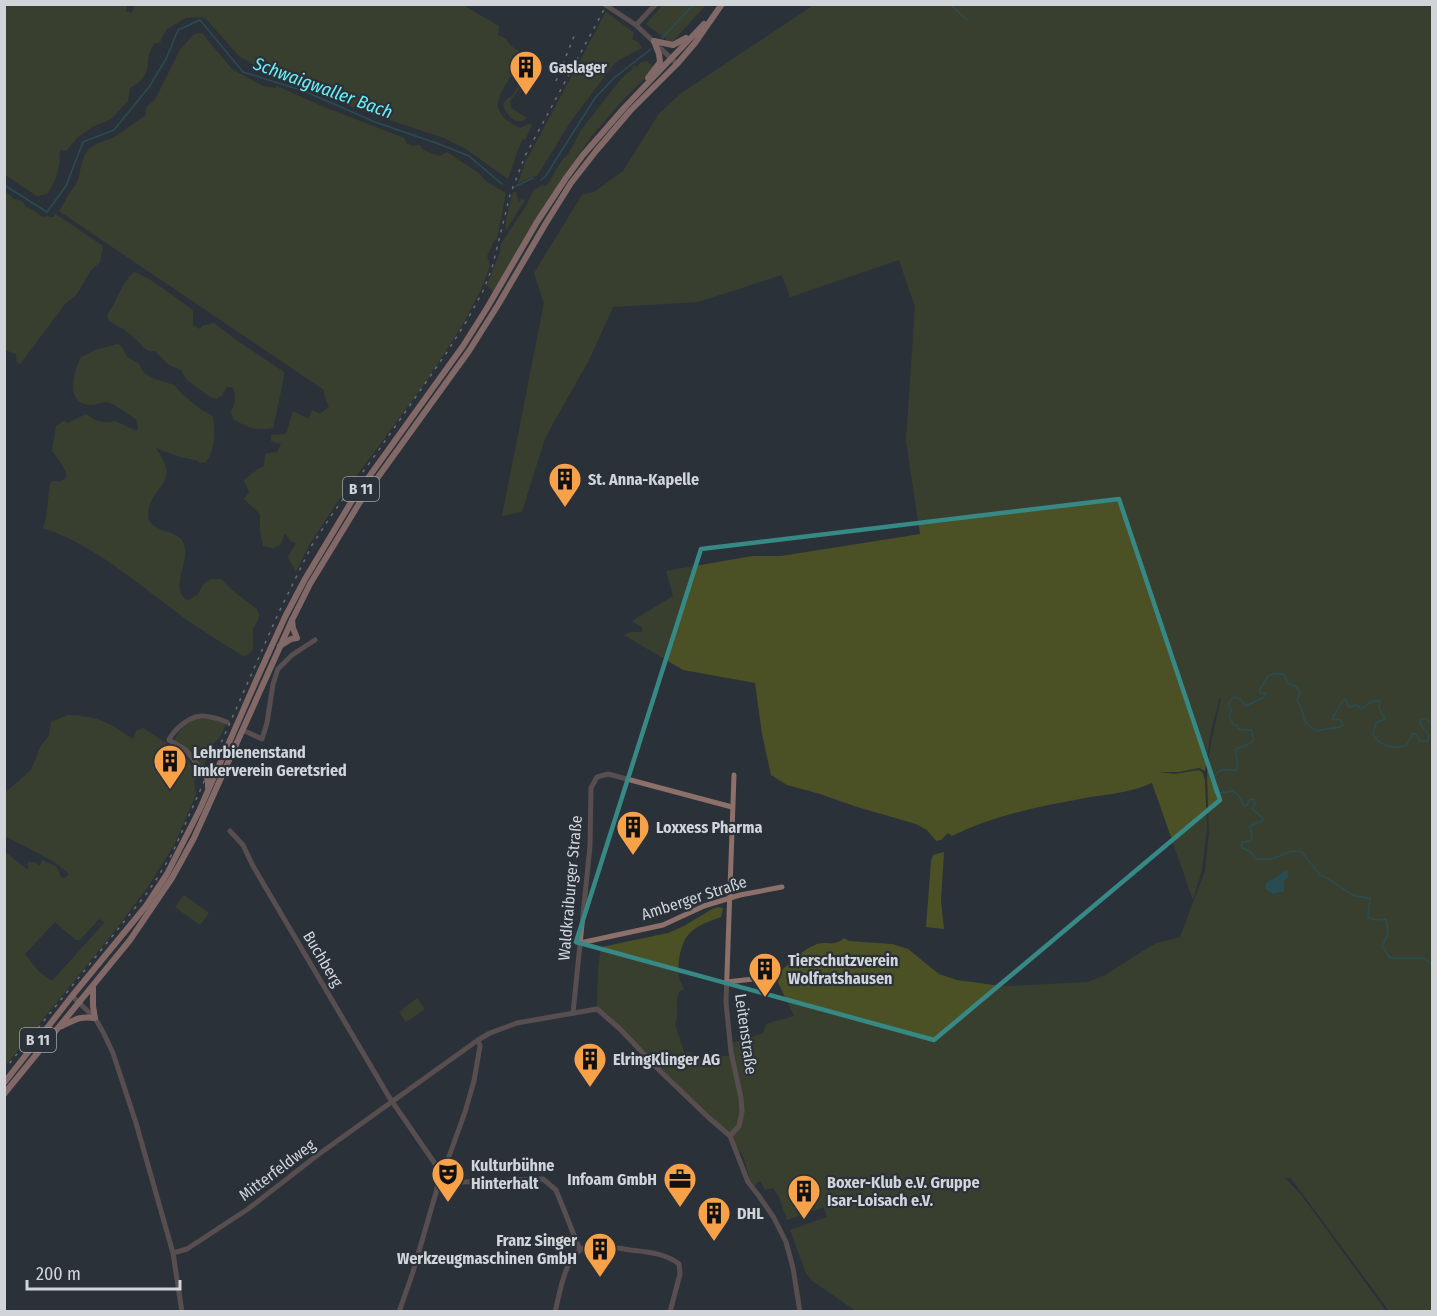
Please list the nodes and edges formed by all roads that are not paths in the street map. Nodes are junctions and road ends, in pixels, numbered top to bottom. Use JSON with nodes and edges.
{"nodes":[{"id":1,"x":604,"y":4,"type":"edge"},
{"id":2,"x":656,"y":4,"type":"edge"},
{"id":3,"x":722,"y":4,"type":"edge"},
{"id":4,"x":715,"y":13,"type":"junction"},
{"id":5,"x":636,"y":26,"type":"junction"},
{"id":6,"x":697,"y":31,"type":"junction"},
{"id":7,"x":654,"y":41,"type":"junction"},
{"id":8,"x":671,"y":58,"type":"junction"},
{"id":9,"x":677,"y":64,"type":"junction"},
{"id":10,"x":642,"y":88,"type":"junction"},
{"id":11,"x":292,"y":620,"type":"junction"},
{"id":12,"x":297,"y":638,"type":"junction"},
{"id":13,"x":315,"y":640,"type":"dead end"},
{"id":14,"x":305,"y":645,"type":"junction"},
{"id":15,"x":279,"y":646,"type":"junction"},
{"id":16,"x":227,"y":722,"type":"dead end"},
{"id":17,"x":247,"y":732,"type":"dead end"},
{"id":18,"x":216,"y":772,"type":"junction"},
{"id":19,"x":734,"y":775,"type":"dead end"},
{"id":20,"x":206,"y":777,"type":"junction"},
{"id":21,"x":208,"y":792,"type":"junction"},
{"id":22,"x":732,"y":807,"type":"junction"},
{"id":23,"x":230,"y":831,"type":"dead end"},
{"id":24,"x":782,"y":887,"type":"dead end"},
{"id":25,"x":729,"y":898,"type":"junction"},
{"id":26,"x":580,"y":943,"type":"junction"},
{"id":27,"x":775,"y":974,"type":"dead end"},
{"id":28,"x":726,"y":982,"type":"junction"},
{"id":29,"x":93,"y":986,"type":"junction"},
{"id":30,"x":72,"y":996,"type":"junction"},
{"id":31,"x":80,"y":1003,"type":"junction"},
{"id":32,"x":573,"y":1013,"type":"junction"},
{"id":33,"x":95,"y":1018,"type":"junction"},
{"id":34,"x":59,"y":1027,"type":"junction"},
{"id":35,"x":478,"y":1040,"type":"junction"},
{"id":36,"x":4,"y":1083,"type":"edge"},
{"id":37,"x":4,"y":1094,"type":"edge"},
{"id":38,"x":393,"y":1102,"type":"junction"},
{"id":39,"x":730,"y":1136,"type":"junction"},
{"id":40,"x":438,"y":1168,"type":"junction"},
{"id":41,"x":438,"y":1182,"type":"junction"},
{"id":42,"x":580,"y":1250,"type":"junction"},
{"id":43,"x":173,"y":1253,"type":"junction"},
{"id":44,"x":182,"y":1311,"type":"edge"},
{"id":45,"x":399,"y":1311,"type":"edge"},
{"id":46,"x":555,"y":1311,"type":"edge"},
{"id":47,"x":670,"y":1311,"type":"edge"},
{"id":48,"x":800,"y":1311,"type":"edge"}],
"edges":[{"from":1,"to":5,"type":"street"},
{"from":2,"to":5,"type":"street"},
{"from":3,"to":4,"type":"main road","number":"B 11"},
{"from":4,"to":6,"type":"main road","number":"B 11"},
{"from":4,"to":9,"type":"main road","number":"B 11"},
{"from":5,"to":7,"type":"street"},
{"from":6,"to":7,"type":"main road"},
{"from":6,"to":8,"type":"main road","number":"B 11"},
{"from":7,"to":8,"type":"street"},
{"from":7,"to":10,"type":"main road"},
{"from":8,"to":9,"type":"street"},
{"from":8,"to":10,"type":"main road","number":"B 11"},
{"from":9,"to":11,"type":"main road","number":"B 11"},
{"from":10,"to":18,"type":"main road","number":"B 11"},
{"from":11,"to":12,"type":"main road"},
{"from":11,"to":15,"type":"main road","number":"B 11"},
{"from":12,"to":14,"type":"street"},
{"from":12,"to":15,"type":"main road"},
{"from":13,"to":14,"type":"street"},
{"from":14,"to":17,"type":"street"},
{"from":15,"to":29,"type":"main road","number":"B 11"},
{"from":16,"to":20,"type":"street"},
{"from":18,"to":20,"type":"main road"},
{"from":18,"to":21,"type":"main road","number":"B 11"},
{"from":19,"to":22,"type":"street"},
{"from":20,"to":21,"type":"main road"},
{"from":21,"to":30,"type":"main road","number":"B 11"},
{"from":22,"to":25,"type":"street"},
{"from":22,"to":26,"type":"street","name":"Waldkraiburger Straße"},
{"from":23,"to":38,"type":"street","name":"Buchberg"},
{"from":24,"to":25,"type":"street","name":"Amberger Straße"},
{"from":25,"to":26,"type":"street","name":"Amberger Straße"},
{"from":25,"to":28,"type":"street"},
{"from":26,"to":32,"type":"street","name":"Waldkraiburger Straße"},
{"from":27,"to":28,"type":"street","name":"Leitenstraße"},
{"from":28,"to":39,"type":"street","name":"Leitenstraße"},
{"from":29,"to":31,"type":"main road","number":"B 11"},
{"from":29,"to":33,"type":"main road"},
{"from":30,"to":31,"type":"street"},
{"from":30,"to":36,"type":"main road","number":"B 11"},
{"from":31,"to":33,"type":"street"},
{"from":31,"to":34,"type":"main road","number":"B 11"},
{"from":32,"to":35,"type":"street"},
{"from":32,"to":39,"type":"street"},
{"from":33,"to":34,"type":"main road"},
{"from":33,"to":43,"type":"street"},
{"from":34,"to":37,"type":"main road","number":"B 11"},
{"from":35,"to":38,"type":"street"},
{"from":35,"to":40,"type":"street"},
{"from":38,"to":40,"type":"street"},
{"from":38,"to":43,"type":"street","name":"Mitterfeldweg"},
{"from":39,"to":48,"type":"street"},
{"from":40,"to":41,"type":"street"},
{"from":41,"to":42,"type":"street"},
{"from":41,"to":45,"type":"street"},
{"from":42,"to":46,"type":"street"},
{"from":42,"to":47,"type":"street"},
{"from":43,"to":44,"type":"street"}]}
